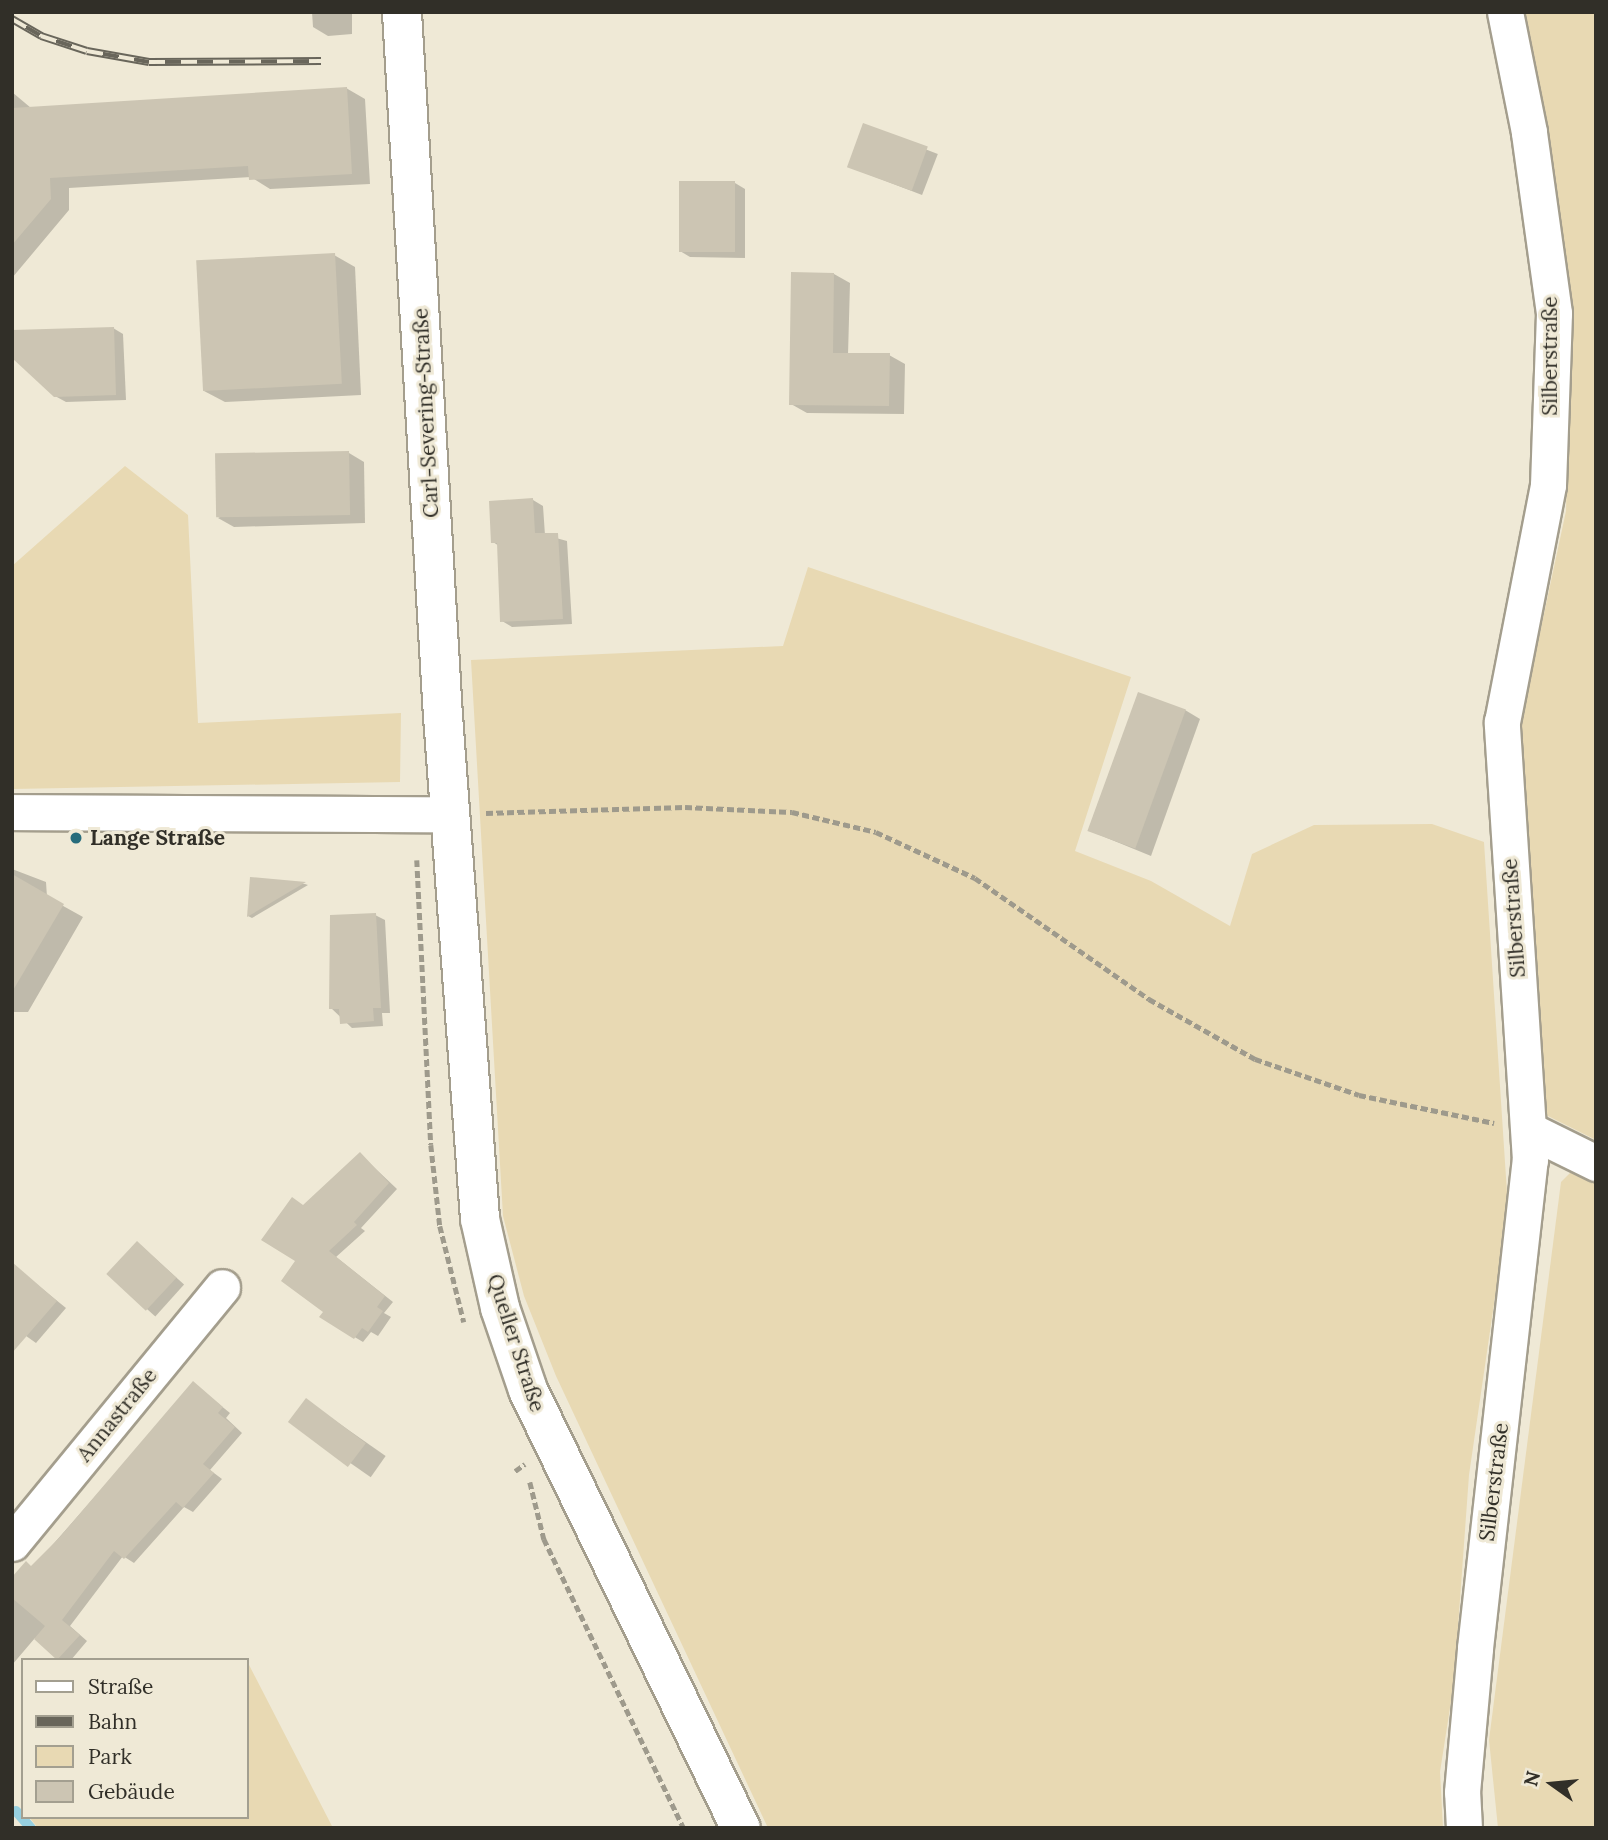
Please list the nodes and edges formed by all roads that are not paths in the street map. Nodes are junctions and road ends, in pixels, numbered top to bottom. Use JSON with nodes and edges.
{"nodes":[{"id":1,"x":402,"y":12,"type":"edge"},
{"id":2,"x":1505,"y":12,"type":"edge"},
{"id":3,"x":12,"y":811,"type":"edge"},
{"id":4,"x":449,"y":814,"type":"junction"},
{"id":5,"x":1530,"y":1130,"type":"junction"},
{"id":6,"x":1596,"y":1163,"type":"edge"},
{"id":7,"x":222,"y":1287,"type":"dead end"},
{"id":8,"x":12,"y":1543,"type":"edge"},
{"id":9,"x":741,"y":1828,"type":"edge"},
{"id":10,"x":1464,"y":1828,"type":"edge"}],
"edges":[{"from":1,"to":4,"type":"street","name":"Carl-Severing-Straße"},
{"from":2,"to":5,"type":"street","name":"Silberstraße"},
{"from":3,"to":4,"type":"street"},
{"from":4,"to":9,"type":"street","name":"Queller Straße"},
{"from":5,"to":6,"type":"street"},
{"from":5,"to":10,"type":"street","name":"Silberstraße"},
{"from":7,"to":8,"type":"street","name":"Annastraße"}]}
